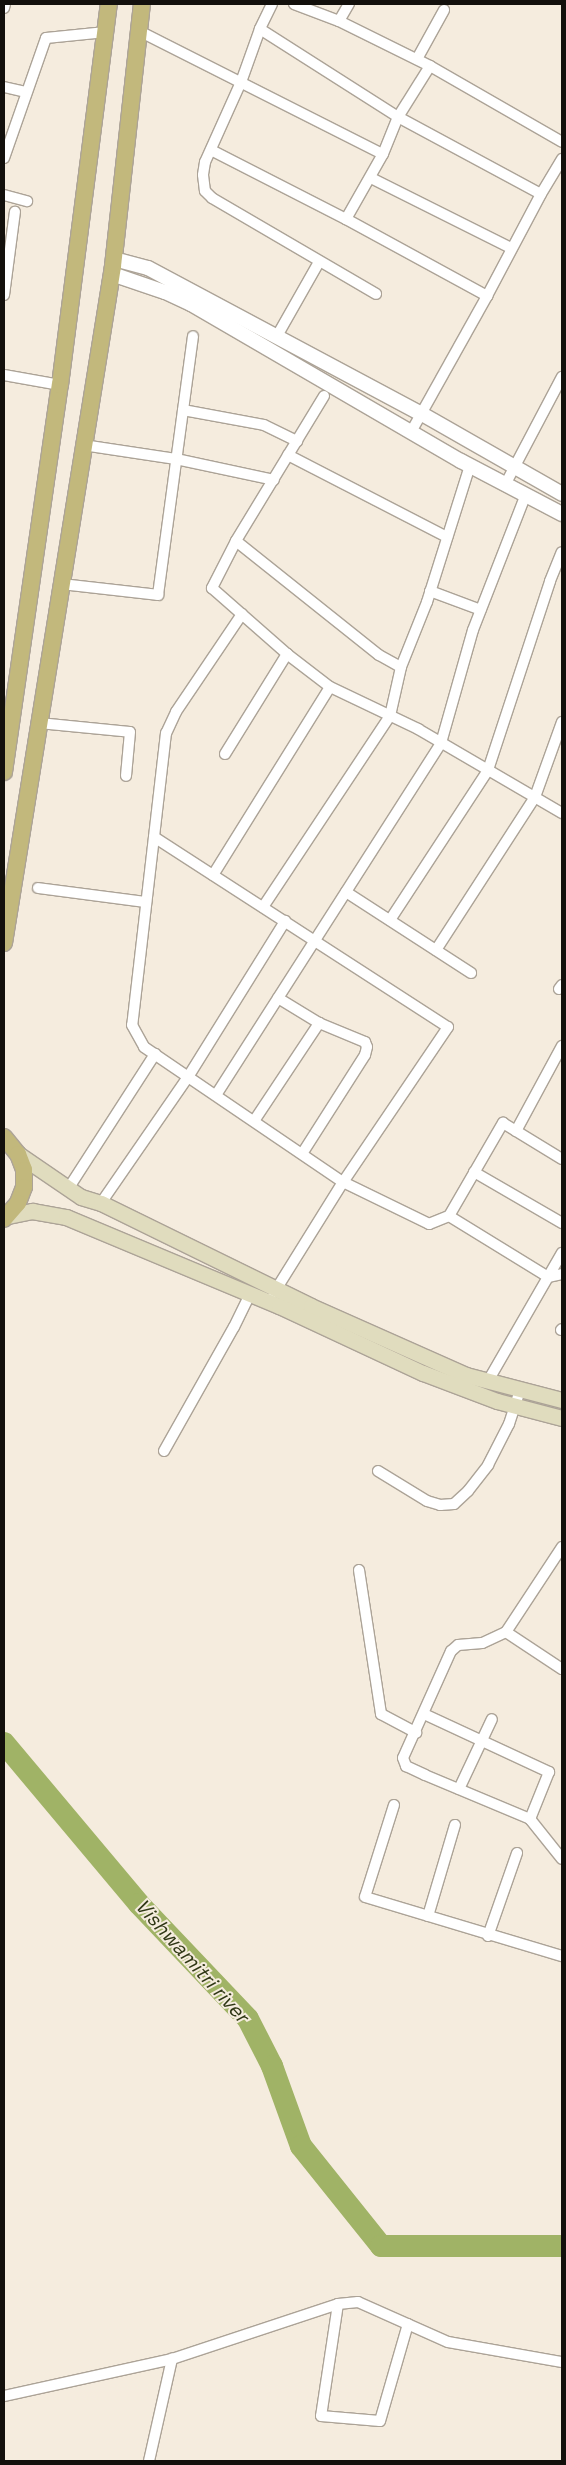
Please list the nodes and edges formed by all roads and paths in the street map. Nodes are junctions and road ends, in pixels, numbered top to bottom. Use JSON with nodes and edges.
{"nodes":[{"id":1,"x":109,"y":4,"type":"edge"},
{"id":2,"x":142,"y":4,"type":"edge"},
{"id":3,"x":272,"y":4,"type":"edge"},
{"id":4,"x":294,"y":4,"type":"edge"},
{"id":5,"x":349,"y":4,"type":"edge"},
{"id":6,"x":444,"y":10,"type":"dead end"},
{"id":7,"x":339,"y":21,"type":"junction"},
{"id":8,"x":260,"y":29,"type":"junction"},
{"id":9,"x":139,"y":31,"type":"junction"},
{"id":10,"x":106,"y":32,"type":"junction"},
{"id":11,"x":417,"y":59,"type":"junction"},
{"id":12,"x":430,"y":66,"type":"junction"},
{"id":13,"x":241,"y":82,"type":"junction"},
{"id":14,"x":4,"y":87,"type":"edge"},
{"id":15,"x":26,"y":92,"type":"junction"},
{"id":16,"x":398,"y":118,"type":"junction"},
{"id":17,"x":562,"y":142,"type":"edge"},
{"id":18,"x":210,"y":150,"type":"junction"},
{"id":19,"x":383,"y":154,"type":"junction"},
{"id":20,"x":4,"y":158,"type":"edge"},
{"id":21,"x":562,"y":158,"type":"edge"},
{"id":22,"x":370,"y":178,"type":"junction"},
{"id":23,"x":540,"y":194,"type":"junction"},
{"id":24,"x":4,"y":195,"type":"edge"},
{"id":25,"x":27,"y":201,"type":"dead end"},
{"id":26,"x":15,"y":212,"type":"dead end"},
{"id":27,"x":346,"y":219,"type":"junction"},
{"id":28,"x":511,"y":248,"type":"junction"},
{"id":29,"x":319,"y":262,"type":"junction"},
{"id":30,"x":113,"y":266,"type":"junction"},
{"id":31,"x":376,"y":294,"type":"dead end"},
{"id":32,"x":4,"y":295,"type":"edge"},
{"id":33,"x":487,"y":296,"type":"junction"},
{"id":34,"x":193,"y":336,"type":"dead end"},
{"id":35,"x":277,"y":336,"type":"junction"},
{"id":36,"x":4,"y":375,"type":"edge"},
{"id":37,"x":562,"y":377,"type":"edge"},
{"id":38,"x":60,"y":385,"type":"junction"},
{"id":39,"x":324,"y":396,"type":"dead end"},
{"id":40,"x":182,"y":410,"type":"junction"},
{"id":41,"x":422,"y":414,"type":"junction"},
{"id":42,"x":411,"y":432,"type":"junction"},
{"id":43,"x":297,"y":441,"type":"junction"},
{"id":44,"x":83,"y":445,"type":"junction"},
{"id":45,"x":288,"y":455,"type":"junction"},
{"id":46,"x":176,"y":459,"type":"junction"},
{"id":47,"x":470,"y":466,"type":"junction"},
{"id":48,"x":515,"y":467,"type":"junction"},
{"id":49,"x":274,"y":480,"type":"junction"},
{"id":50,"x":506,"y":483,"type":"junction"},
{"id":51,"x":526,"y":494,"type":"junction"},
{"id":52,"x":562,"y":494,"type":"edge"},
{"id":53,"x":562,"y":514,"type":"edge"},
{"id":54,"x":447,"y":537,"type":"junction"},
{"id":55,"x":236,"y":541,"type":"junction"},
{"id":56,"x":562,"y":552,"type":"edge"},
{"id":57,"x":62,"y":584,"type":"junction"},
{"id":58,"x":430,"y":591,"type":"junction"},
{"id":59,"x":481,"y":610,"type":"junction"},
{"id":60,"x":242,"y":614,"type":"junction"},
{"id":61,"x":287,"y":654,"type":"junction"},
{"id":62,"x":401,"y":667,"type":"junction"},
{"id":63,"x":330,"y":687,"type":"junction"},
{"id":64,"x":390,"y":716,"type":"junction"},
{"id":65,"x":562,"y":722,"type":"edge"},
{"id":66,"x":40,"y":723,"type":"junction"},
{"id":67,"x":441,"y":743,"type":"junction"},
{"id":68,"x":225,"y":754,"type":"dead end"},
{"id":69,"x":488,"y":770,"type":"junction"},
{"id":70,"x":4,"y":772,"type":"edge"},
{"id":71,"x":126,"y":776,"type":"dead end"},
{"id":72,"x":534,"y":797,"type":"junction"},
{"id":73,"x":562,"y":813,"type":"edge"},
{"id":74,"x":154,"y":837,"type":"junction"},
{"id":75,"x":214,"y":875,"type":"junction"},
{"id":76,"x":38,"y":888,"type":"dead end"},
{"id":77,"x":346,"y":892,"type":"junction"},
{"id":78,"x":146,"y":902,"type":"junction"},
{"id":79,"x":263,"y":907,"type":"junction"},
{"id":80,"x":390,"y":920,"type":"junction"},
{"id":81,"x":285,"y":921,"type":"junction"},
{"id":82,"x":314,"y":940,"type":"junction"},
{"id":83,"x":4,"y":944,"type":"edge"},
{"id":84,"x":436,"y":950,"type":"junction"},
{"id":85,"x":471,"y":972,"type":"dead end"},
{"id":86,"x":278,"y":998,"type":"junction"},
{"id":87,"x":319,"y":1023,"type":"junction"},
{"id":88,"x":562,"y":1046,"type":"edge"},
{"id":89,"x":154,"y":1054,"type":"junction"},
{"id":90,"x":188,"y":1076,"type":"junction"},
{"id":91,"x":216,"y":1095,"type":"junction"},
{"id":92,"x":254,"y":1121,"type":"junction"},
{"id":93,"x":516,"y":1131,"type":"junction"},
{"id":94,"x":4,"y":1137,"type":"edge"},
{"id":95,"x":18,"y":1154,"type":"junction"},
{"id":96,"x":302,"y":1154,"type":"junction"},
{"id":97,"x":562,"y":1159,"type":"edge"},
{"id":98,"x":474,"y":1172,"type":"junction"},
{"id":99,"x":343,"y":1182,"type":"junction"},
{"id":100,"x":68,"y":1189,"type":"junction"},
{"id":101,"x":100,"y":1203,"type":"junction"},
{"id":102,"x":449,"y":1216,"type":"junction"},
{"id":103,"x":6,"y":1218,"type":"edge"},
{"id":104,"x":562,"y":1223,"type":"edge"},
{"id":105,"x":202,"y":1253,"type":"junction"},
{"id":106,"x":562,"y":1253,"type":"edge"},
{"id":107,"x":193,"y":1271,"type":"junction"},
{"id":108,"x":562,"y":1274,"type":"edge"},
{"id":109,"x":548,"y":1277,"type":"junction"},
{"id":110,"x":277,"y":1288,"type":"junction"},
{"id":111,"x":250,"y":1294,"type":"junction"},
{"id":112,"x":268,"y":1302,"type":"junction"},
{"id":113,"x":488,"y":1381,"type":"junction"},
{"id":114,"x":520,"y":1390,"type":"junction"},
{"id":115,"x":562,"y":1400,"type":"edge"},
{"id":116,"x":515,"y":1405,"type":"junction"},
{"id":117,"x":562,"y":1418,"type":"edge"},
{"id":118,"x":164,"y":1451,"type":"dead end"},
{"id":119,"x":378,"y":1471,"type":"dead end"},
{"id":120,"x":562,"y":1547,"type":"edge"},
{"id":121,"x":559,"y":1559,"type":"edge"},
{"id":122,"x":359,"y":1570,"type":"dead end"},
{"id":123,"x":506,"y":1632,"type":"junction"},
{"id":124,"x":562,"y":1669,"type":"edge"},
{"id":125,"x":424,"y":1714,"type":"junction"},
{"id":126,"x":492,"y":1719,"type":"dead end"},
{"id":127,"x":416,"y":1733,"type":"junction"},
{"id":128,"x":482,"y":1740,"type":"junction"},
{"id":129,"x":459,"y":1790,"type":"junction"},
{"id":130,"x":394,"y":1805,"type":"dead end"},
{"id":131,"x":530,"y":1819,"type":"junction"},
{"id":132,"x":455,"y":1825,"type":"dead end"},
{"id":133,"x":516,"y":1853,"type":"dead end"},
{"id":134,"x":562,"y":1859,"type":"edge"},
{"id":135,"x":428,"y":1916,"type":"junction"},
{"id":136,"x":488,"y":1936,"type":"junction"},
{"id":137,"x":562,"y":1956,"type":"edge"},
{"id":138,"x":338,"y":2304,"type":"junction"},
{"id":139,"x":408,"y":2324,"type":"junction"},
{"id":140,"x":172,"y":2359,"type":"junction"},
{"id":141,"x":562,"y":2362,"type":"edge"},
{"id":142,"x":4,"y":2396,"type":"edge"},
{"id":143,"x":149,"y":2461,"type":"edge"}],
"edges":[{"from":1,"to":10,"type":"main road"},
{"from":2,"to":9,"type":"main road"},
{"from":3,"to":8,"type":"street"},
{"from":4,"to":7,"type":"street"},
{"from":5,"to":7,"type":"street"},
{"from":6,"to":11,"type":"street"},
{"from":7,"to":11,"type":"street"},
{"from":8,"to":13,"type":"street"},
{"from":8,"to":16,"type":"street"},
{"from":9,"to":13,"type":"street"},
{"from":9,"to":30,"type":"main road"},
{"from":10,"to":15,"type":"street"},
{"from":10,"to":38,"type":"main road"},
{"from":11,"to":12,"type":"street"},
{"from":12,"to":16,"type":"street"},
{"from":12,"to":17,"type":"street"},
{"from":13,"to":18,"type":"street"},
{"from":13,"to":19,"type":"street"},
{"from":14,"to":15,"type":"street"},
{"from":15,"to":20,"type":"street"},
{"from":16,"to":19,"type":"street"},
{"from":16,"to":23,"type":"street"},
{"from":18,"to":27,"type":"street"},
{"from":18,"to":29,"type":"street"},
{"from":19,"to":22,"type":"street"},
{"from":21,"to":23,"type":"street"},
{"from":22,"to":27,"type":"street"},
{"from":22,"to":28,"type":"street"},
{"from":23,"to":28,"type":"street"},
{"from":24,"to":25,"type":"street"},
{"from":26,"to":32,"type":"street"},
{"from":27,"to":33,"type":"street"},
{"from":28,"to":33,"type":"street"},
{"from":29,"to":31,"type":"street"},
{"from":29,"to":35,"type":"street"},
{"from":30,"to":35,"type":"street"},
{"from":30,"to":42,"type":"street"},
{"from":30,"to":44,"type":"main road"},
{"from":33,"to":41,"type":"street"},
{"from":34,"to":40,"type":"street"},
{"from":35,"to":41,"type":"street"},
{"from":36,"to":38,"type":"street"},
{"from":37,"to":48,"type":"street"},
{"from":38,"to":70,"type":"main road"},
{"from":39,"to":43,"type":"street"},
{"from":40,"to":43,"type":"street"},
{"from":40,"to":46,"type":"street"},
{"from":41,"to":42,"type":"street"},
{"from":41,"to":48,"type":"street"},
{"from":42,"to":47,"type":"street"},
{"from":43,"to":45,"type":"street"},
{"from":44,"to":46,"type":"street"},
{"from":44,"to":57,"type":"main road"},
{"from":45,"to":49,"type":"street"},
{"from":45,"to":54,"type":"street"},
{"from":46,"to":49,"type":"street"},
{"from":46,"to":57,"type":"street"},
{"from":47,"to":50,"type":"street"},
{"from":47,"to":54,"type":"street"},
{"from":48,"to":50,"type":"street"},
{"from":48,"to":52,"type":"street"},
{"from":49,"to":55,"type":"street"},
{"from":50,"to":51,"type":"street"},
{"from":51,"to":53,"type":"street"},
{"from":51,"to":59,"type":"street"},
{"from":54,"to":58,"type":"street"},
{"from":55,"to":60,"type":"street"},
{"from":55,"to":62,"type":"street"},
{"from":56,"to":69,"type":"street"},
{"from":57,"to":66,"type":"main road"},
{"from":58,"to":59,"type":"street"},
{"from":58,"to":62,"type":"street"},
{"from":59,"to":67,"type":"street"},
{"from":60,"to":61,"type":"street"},
{"from":60,"to":74,"type":"street"},
{"from":61,"to":63,"type":"street"},
{"from":61,"to":68,"type":"street"},
{"from":62,"to":64,"type":"street"},
{"from":63,"to":64,"type":"street"},
{"from":63,"to":75,"type":"street"},
{"from":64,"to":67,"type":"street"},
{"from":64,"to":79,"type":"street"},
{"from":65,"to":72,"type":"street"},
{"from":66,"to":71,"type":"street"},
{"from":66,"to":83,"type":"main road"},
{"from":67,"to":69,"type":"street"},
{"from":67,"to":77,"type":"street"},
{"from":69,"to":72,"type":"street"},
{"from":69,"to":80,"type":"street"},
{"from":72,"to":73,"type":"street"},
{"from":72,"to":84,"type":"street"},
{"from":74,"to":75,"type":"street"},
{"from":74,"to":78,"type":"street"},
{"from":75,"to":79,"type":"street"},
{"from":76,"to":78,"type":"street"},
{"from":77,"to":80,"type":"street"},
{"from":77,"to":82,"type":"street"},
{"from":78,"to":89,"type":"street"},
{"from":79,"to":81,"type":"street"},
{"from":80,"to":84,"type":"street"},
{"from":81,"to":82,"type":"street"},
{"from":81,"to":90,"type":"street"},
{"from":82,"to":86,"type":"street"},
{"from":82,"to":99,"type":"street"},
{"from":84,"to":85,"type":"street"},
{"from":86,"to":87,"type":"street"},
{"from":86,"to":91,"type":"street"},
{"from":87,"to":92,"type":"street"},
{"from":87,"to":96,"type":"street"},
{"from":88,"to":93,"type":"street"},
{"from":89,"to":90,"type":"street"},
{"from":89,"to":100,"type":"street"},
{"from":90,"to":91,"type":"street"},
{"from":90,"to":101,"type":"street"},
{"from":91,"to":92,"type":"street"},
{"from":92,"to":96,"type":"street"},
{"from":93,"to":97,"type":"street"},
{"from":93,"to":98,"type":"street"},
{"from":94,"to":95,"type":"main road"},
{"from":95,"to":100,"type":"main road"},
{"from":95,"to":103,"type":"main road"},
{"from":96,"to":99,"type":"street"},
{"from":98,"to":102,"type":"street"},
{"from":98,"to":104,"type":"street"},
{"from":99,"to":102,"type":"street"},
{"from":99,"to":110,"type":"street"},
{"from":100,"to":101,"type":"main road"},
{"from":101,"to":105,"type":"main road"},
{"from":102,"to":109,"type":"street"},
{"from":103,"to":107,"type":"main road"},
{"from":105,"to":107,"type":"main road"},
{"from":105,"to":110,"type":"main road"},
{"from":106,"to":109,"type":"street"},
{"from":107,"to":111,"type":"main road"},
{"from":108,"to":109,"type":"street"},
{"from":109,"to":113,"type":"street"},
{"from":110,"to":112,"type":"street"},
{"from":110,"to":113,"type":"main road"},
{"from":111,"to":112,"type":"main road"},
{"from":111,"to":118,"type":"street"},
{"from":112,"to":116,"type":"main road"},
{"from":113,"to":114,"type":"main road"},
{"from":114,"to":115,"type":"main road"},
{"from":114,"to":116,"type":"street"},
{"from":116,"to":117,"type":"main road"},
{"from":116,"to":119,"type":"street"},
{"from":120,"to":121,"type":"street"},
{"from":121,"to":123,"type":"street"},
{"from":122,"to":127,"type":"street"},
{"from":123,"to":124,"type":"street"},
{"from":123,"to":125,"type":"street"},
{"from":125,"to":127,"type":"street"},
{"from":125,"to":128,"type":"street"},
{"from":126,"to":128,"type":"street"},
{"from":127,"to":129,"type":"street"},
{"from":128,"to":129,"type":"street"},
{"from":128,"to":131,"type":"street"},
{"from":129,"to":131,"type":"street"},
{"from":130,"to":135,"type":"street"},
{"from":131,"to":134,"type":"street"},
{"from":132,"to":135,"type":"street"},
{"from":133,"to":136,"type":"street"},
{"from":135,"to":136,"type":"street"},
{"from":136,"to":137,"type":"street"},
{"from":138,"to":139,"type":"street"},
{"from":138,"to":139,"type":"street"},
{"from":138,"to":140,"type":"street"},
{"from":139,"to":141,"type":"street"},
{"from":140,"to":142,"type":"street"},
{"from":140,"to":143,"type":"street"}]}
